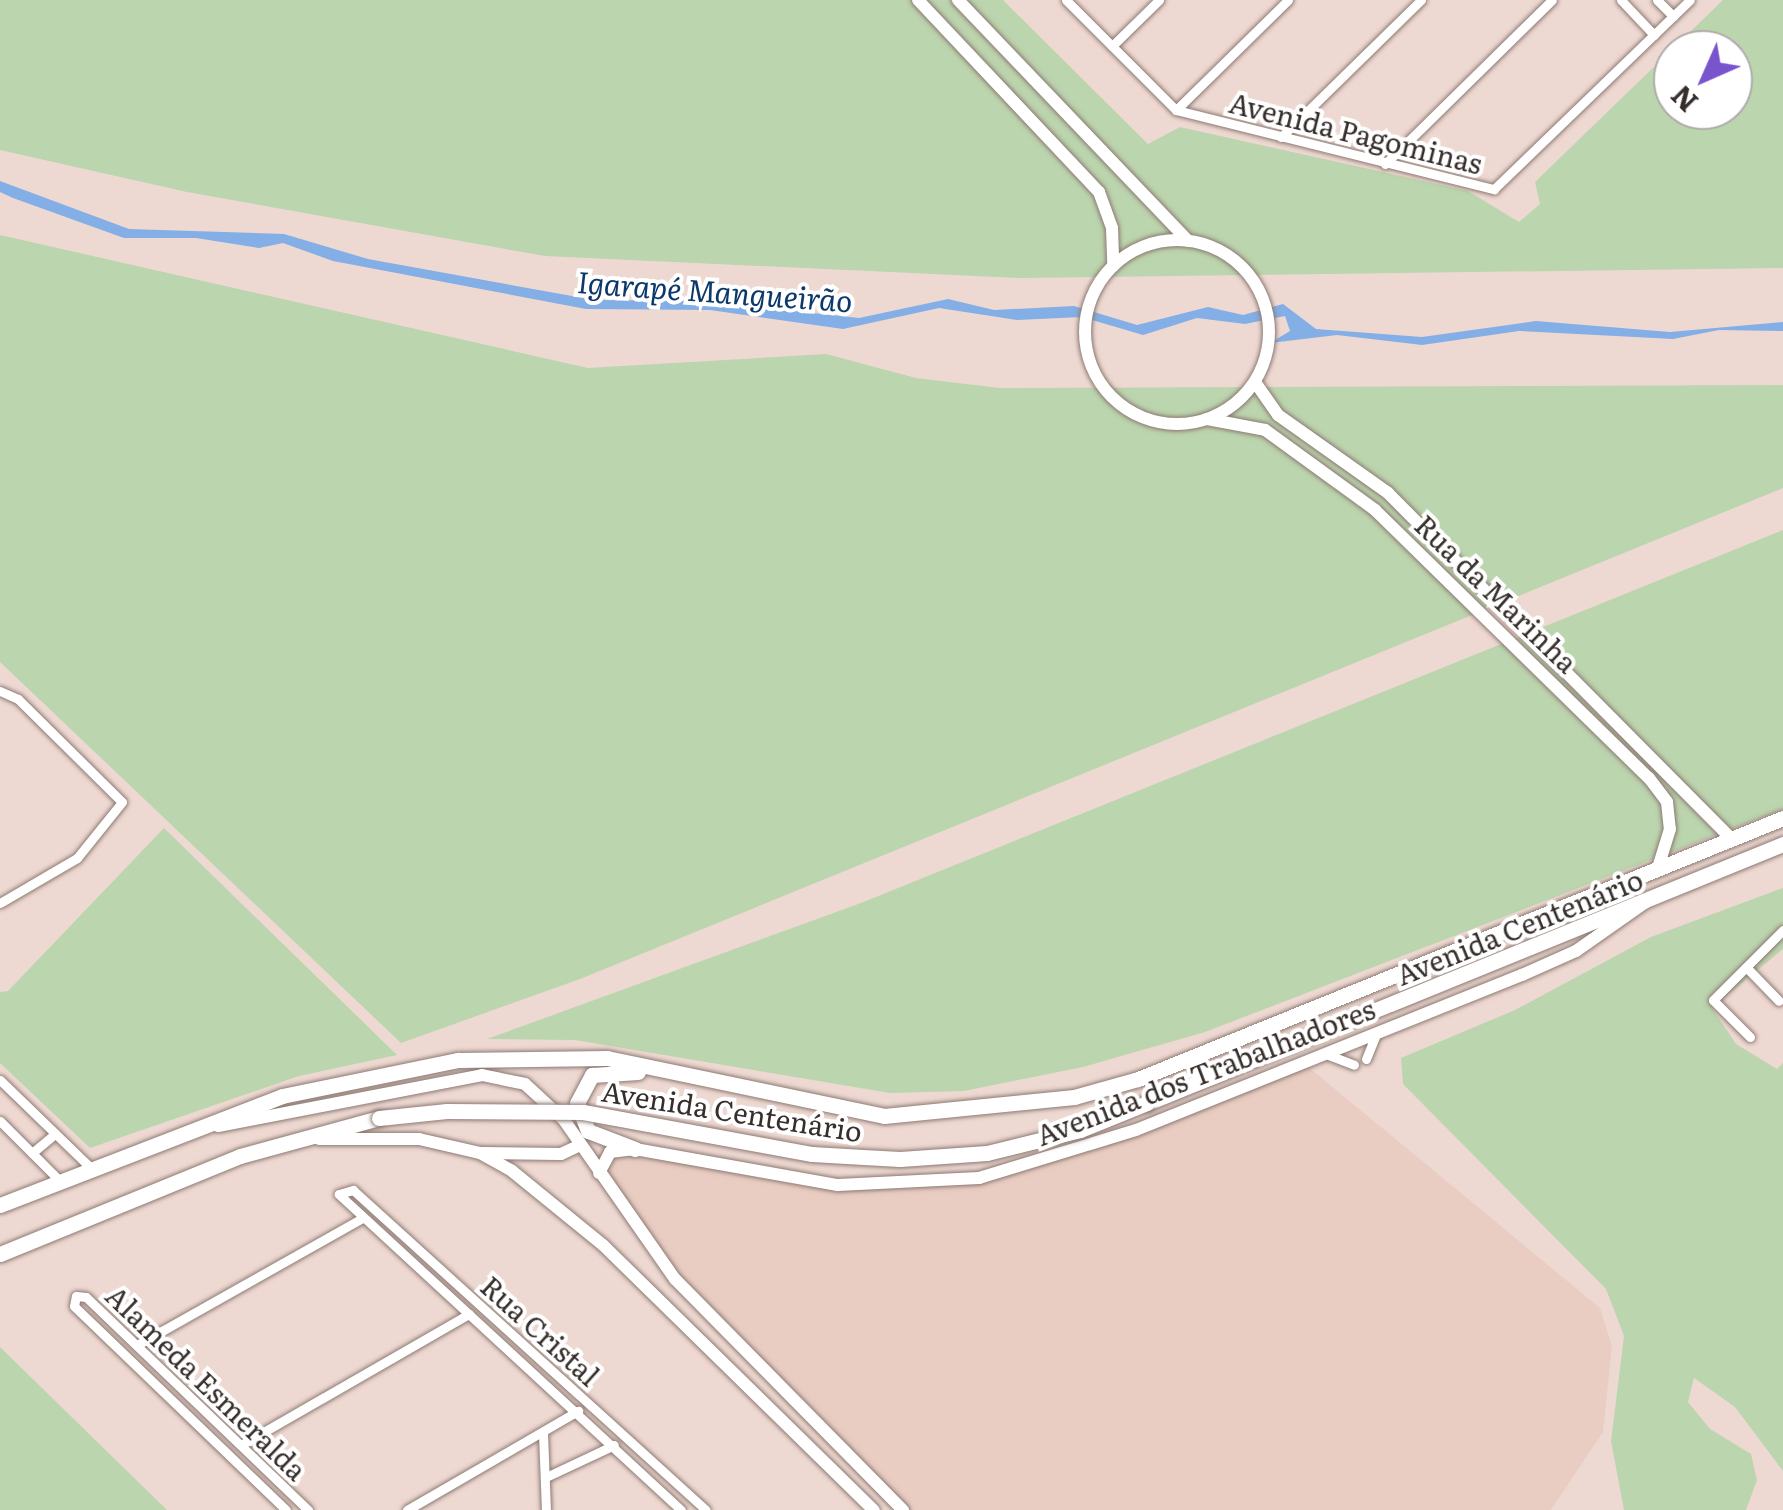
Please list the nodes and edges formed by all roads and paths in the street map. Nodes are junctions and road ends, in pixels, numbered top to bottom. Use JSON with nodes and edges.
{"nodes":[{"id":1,"x":918,"y":0,"type":"edge"},
{"id":2,"x":958,"y":0,"type":"edge"},
{"id":3,"x":1066,"y":0,"type":"edge"},
{"id":4,"x":1159,"y":0,"type":"edge"},
{"id":5,"x":1288,"y":0,"type":"edge"},
{"id":6,"x":1420,"y":0,"type":"edge"},
{"id":7,"x":1552,"y":0,"type":"edge"},
{"id":8,"x":1621,"y":0,"type":"edge"},
{"id":9,"x":1657,"y":0,"type":"edge"},
{"id":10,"x":1690,"y":0,"type":"edge"},
{"id":11,"x":1673,"y":16,"type":"junction"},
{"id":12,"x":1658,"y":30,"type":"edge"},
{"id":13,"x":1653,"y":33,"type":"edge"},
{"id":14,"x":1653,"y":35,"type":"edge"},
{"id":15,"x":1112,"y":46,"type":"junction"},
{"id":16,"x":1176,"y":110,"type":"junction"},
{"id":17,"x":1281,"y":137,"type":"junction"},
{"id":18,"x":1385,"y":164,"type":"junction"},
{"id":19,"x":1188,"y":241,"type":"junction"},
{"id":20,"x":1113,"y":266,"type":"junction"},
{"id":21,"x":1255,"y":382,"type":"junction"},
{"id":22,"x":1207,"y":419,"type":"junction"},
{"id":23,"x":0,"y":692,"type":"edge"},
{"id":24,"x":1783,"y":818,"type":"edge"},
{"id":25,"x":1731,"y":840,"type":"junction"},
{"id":26,"x":1783,"y":844,"type":"edge"},
{"id":27,"x":1656,"y":872,"type":"junction"},
{"id":28,"x":1648,"y":900,"type":"junction"},
{"id":29,"x":0,"y":903,"type":"edge"},
{"id":30,"x":1782,"y":932,"type":"edge"},
{"id":31,"x":1746,"y":967,"type":"junction"},
{"id":32,"x":1780,"y":1001,"type":"dead end"},
{"id":33,"x":1376,"y":1034,"type":"junction"},
{"id":34,"x":1750,"y":1037,"type":"dead end"},
{"id":35,"x":1323,"y":1053,"type":"junction"},
{"id":36,"x":1366,"y":1059,"type":"dead end"},
{"id":37,"x":1354,"y":1066,"type":"dead end"},
{"id":38,"x":697,"y":1074,"type":"junction"},
{"id":39,"x":0,"y":1080,"type":"edge"},
{"id":40,"x":0,"y":1121,"type":"edge"},
{"id":41,"x":55,"y":1134,"type":"junction"},
{"id":42,"x":182,"y":1135,"type":"junction"},
{"id":43,"x":291,"y":1140,"type":"junction"},
{"id":44,"x":580,"y":1145,"type":"junction"},
{"id":45,"x":635,"y":1149,"type":"junction"},
{"id":46,"x":480,"y":1152,"type":"junction"},
{"id":47,"x":32,"y":1153,"type":"junction"},
{"id":48,"x":92,"y":1169,"type":"junction"},
{"id":49,"x":599,"y":1173,"type":"junction"},
{"id":50,"x":60,"y":1181,"type":"junction"},
{"id":51,"x":0,"y":1205,"type":"edge"},
{"id":52,"x":362,"y":1218,"type":"junction"},
{"id":53,"x":422,"y":1253,"type":"junction"},
{"id":54,"x":0,"y":1254,"type":"edge"},
{"id":55,"x":411,"y":1263,"type":"junction"},
{"id":56,"x":469,"y":1314,"type":"junction"},
{"id":57,"x":138,"y":1345,"type":"junction"},
{"id":58,"x":526,"y":1348,"type":"junction"},
{"id":59,"x":516,"y":1357,"type":"junction"},
{"id":60,"x":188,"y":1393,"type":"junction"},
{"id":61,"x":173,"y":1402,"type":"junction"},
{"id":62,"x":578,"y":1411,"type":"junction"},
{"id":63,"x":543,"y":1433,"type":"junction"},
{"id":64,"x":614,"y":1444,"type":"junction"},
{"id":65,"x":241,"y":1445,"type":"junction"},
{"id":66,"x":805,"y":1446,"type":"junction"},
{"id":67,"x":841,"y":1449,"type":"junction"},
{"id":68,"x":652,"y":1458,"type":"junction"},
{"id":69,"x":639,"y":1469,"type":"junction"},
{"id":70,"x":546,"y":1477,"type":"junction"},
{"id":71,"x":290,"y":1492,"type":"junction"},
{"id":72,"x":276,"y":1501,"type":"junction"},
{"id":73,"x":857,"y":1504,"type":"edge"},
{"id":74,"x":286,"y":1510,"type":"edge"},
{"id":75,"x":308,"y":1510,"type":"edge"},
{"id":76,"x":407,"y":1510,"type":"edge"},
{"id":77,"x":546,"y":1510,"type":"edge"},
{"id":78,"x":680,"y":1510,"type":"edge"},
{"id":79,"x":706,"y":1510,"type":"edge"},
{"id":80,"x":874,"y":1510,"type":"edge"},
{"id":81,"x":904,"y":1510,"type":"edge"}],
"edges":[{"from":1,"to":20,"type":"main road"},
{"from":2,"to":19,"type":"main road"},
{"from":3,"to":15,"type":"street"},
{"from":4,"to":15,"type":"street"},
{"from":5,"to":16,"type":"street"},
{"from":6,"to":17,"type":"street"},
{"from":7,"to":18,"type":"street"},
{"from":8,"to":13,"type":"street"},
{"from":9,"to":11,"type":"street"},
{"from":10,"to":11,"type":"street","name":"Avenida Pagominas"},
{"from":11,"to":12,"type":"street","name":"Avenida Pagominas"},
{"from":14,"to":18,"type":"street","name":"Avenida Pagominas"},
{"from":15,"to":16,"type":"street"},
{"from":16,"to":17,"type":"street","name":"Avenida Pagominas"},
{"from":17,"to":18,"type":"street","name":"Avenida Pagominas"},
{"from":19,"to":20,"type":"main road"},
{"from":19,"to":21,"type":"main road"},
{"from":20,"to":22,"type":"main road"},
{"from":21,"to":22,"type":"main road"},
{"from":21,"to":25,"type":"main road","name":"Rua da Marinha"},
{"from":22,"to":27,"type":"main road","name":"Rua da Marinha"},
{"from":23,"to":29,"type":"street"},
{"from":24,"to":25,"type":"main road","name":"Avenida Centenário"},
{"from":25,"to":27,"type":"main road","name":"Avenida Centenário"},
{"from":26,"to":28,"type":"main road","name":"Avenida Centenário"},
{"from":27,"to":38,"type":"main road","name":"Avenida Centenário"},
{"from":28,"to":33,"type":"main road","name":"Avenida dos Trabalhadores"},
{"from":28,"to":43,"type":"main road","name":"Avenida Centenário","bridge":true},
{"from":30,"to":31,"type":"street"},
{"from":31,"to":32,"type":"street"},
{"from":31,"to":34,"type":"street"},
{"from":33,"to":35,"type":"main road","name":"Avenida dos Trabalhadores"},
{"from":33,"to":36,"type":"street"},
{"from":35,"to":37,"type":"street"},
{"from":35,"to":45,"type":"main road","name":"Avenida dos Trabalhadores"},
{"from":38,"to":42,"type":"main road","name":"Avenida Centenário"},
{"from":38,"to":45,"type":"main road"},
{"from":39,"to":41,"type":"street"},
{"from":40,"to":47,"type":"street"},
{"from":41,"to":47,"type":"street"},
{"from":41,"to":48,"type":"street"},
{"from":42,"to":44,"type":"main road","name":"Avenida Centenário"},
{"from":42,"to":48,"type":"main road","name":"Avenida Centenário"},
{"from":43,"to":46,"type":"main road"},
{"from":43,"to":54,"type":"main road","name":"Avenida Centenário"},
{"from":44,"to":46,"type":"main road"},
{"from":44,"to":49,"type":"main road"},
{"from":45,"to":49,"type":"main road"},
{"from":46,"to":66,"type":"main road"},
{"from":47,"to":50,"type":"street"},
{"from":48,"to":50,"type":"main road","name":"Avenida Centenário"},
{"from":49,"to":67,"type":"main road"},
{"from":50,"to":51,"type":"main road","name":"Avenida Centenário"},
{"from":52,"to":53,"type":"street","name":"Rua Cristal"},
{"from":52,"to":55,"type":"street","name":"Rua Cristal"},
{"from":52,"to":57,"type":"street"},
{"from":53,"to":55,"type":"street"},
{"from":53,"to":58,"type":"street","name":"Rua Cristal"},
{"from":55,"to":56,"type":"street","name":"Rua Cristal"},
{"from":56,"to":59,"type":"street","name":"Rua Cristal"},
{"from":56,"to":65,"type":"street"},
{"from":57,"to":60,"type":"street","name":"Alameda Esmeralda"},
{"from":57,"to":61,"type":"street","name":"Alameda Esmeralda"},
{"from":58,"to":59,"type":"street"},
{"from":58,"to":68,"type":"street","name":"Rua Cristal"},
{"from":59,"to":62,"type":"street","name":"Rua Cristal"},
{"from":60,"to":61,"type":"street"},
{"from":60,"to":65,"type":"street","name":"Alameda Esmeralda"},
{"from":61,"to":72,"type":"street","name":"Alameda Esmeralda"},
{"from":62,"to":63,"type":"street"},
{"from":62,"to":64,"type":"street","name":"Rua Cristal"},
{"from":63,"to":70,"type":"street"},
{"from":63,"to":76,"type":"street"},
{"from":64,"to":69,"type":"street","name":"Rua Cristal"},
{"from":64,"to":70,"type":"street"},
{"from":65,"to":71,"type":"street","name":"Alameda Esmeralda"},
{"from":66,"to":67,"type":"main road"},
{"from":66,"to":73,"type":"main road"},
{"from":67,"to":81,"type":"main road"},
{"from":68,"to":69,"type":"street"},
{"from":68,"to":79,"type":"street","name":"Rua Cristal"},
{"from":69,"to":78,"type":"street","name":"Rua Cristal"},
{"from":70,"to":77,"type":"street"},
{"from":71,"to":72,"type":"street"},
{"from":71,"to":75,"type":"street","name":"Alameda Esmeralda"},
{"from":72,"to":74,"type":"street","name":"Alameda Esmeralda"},
{"from":73,"to":80,"type":"main road"}]}
